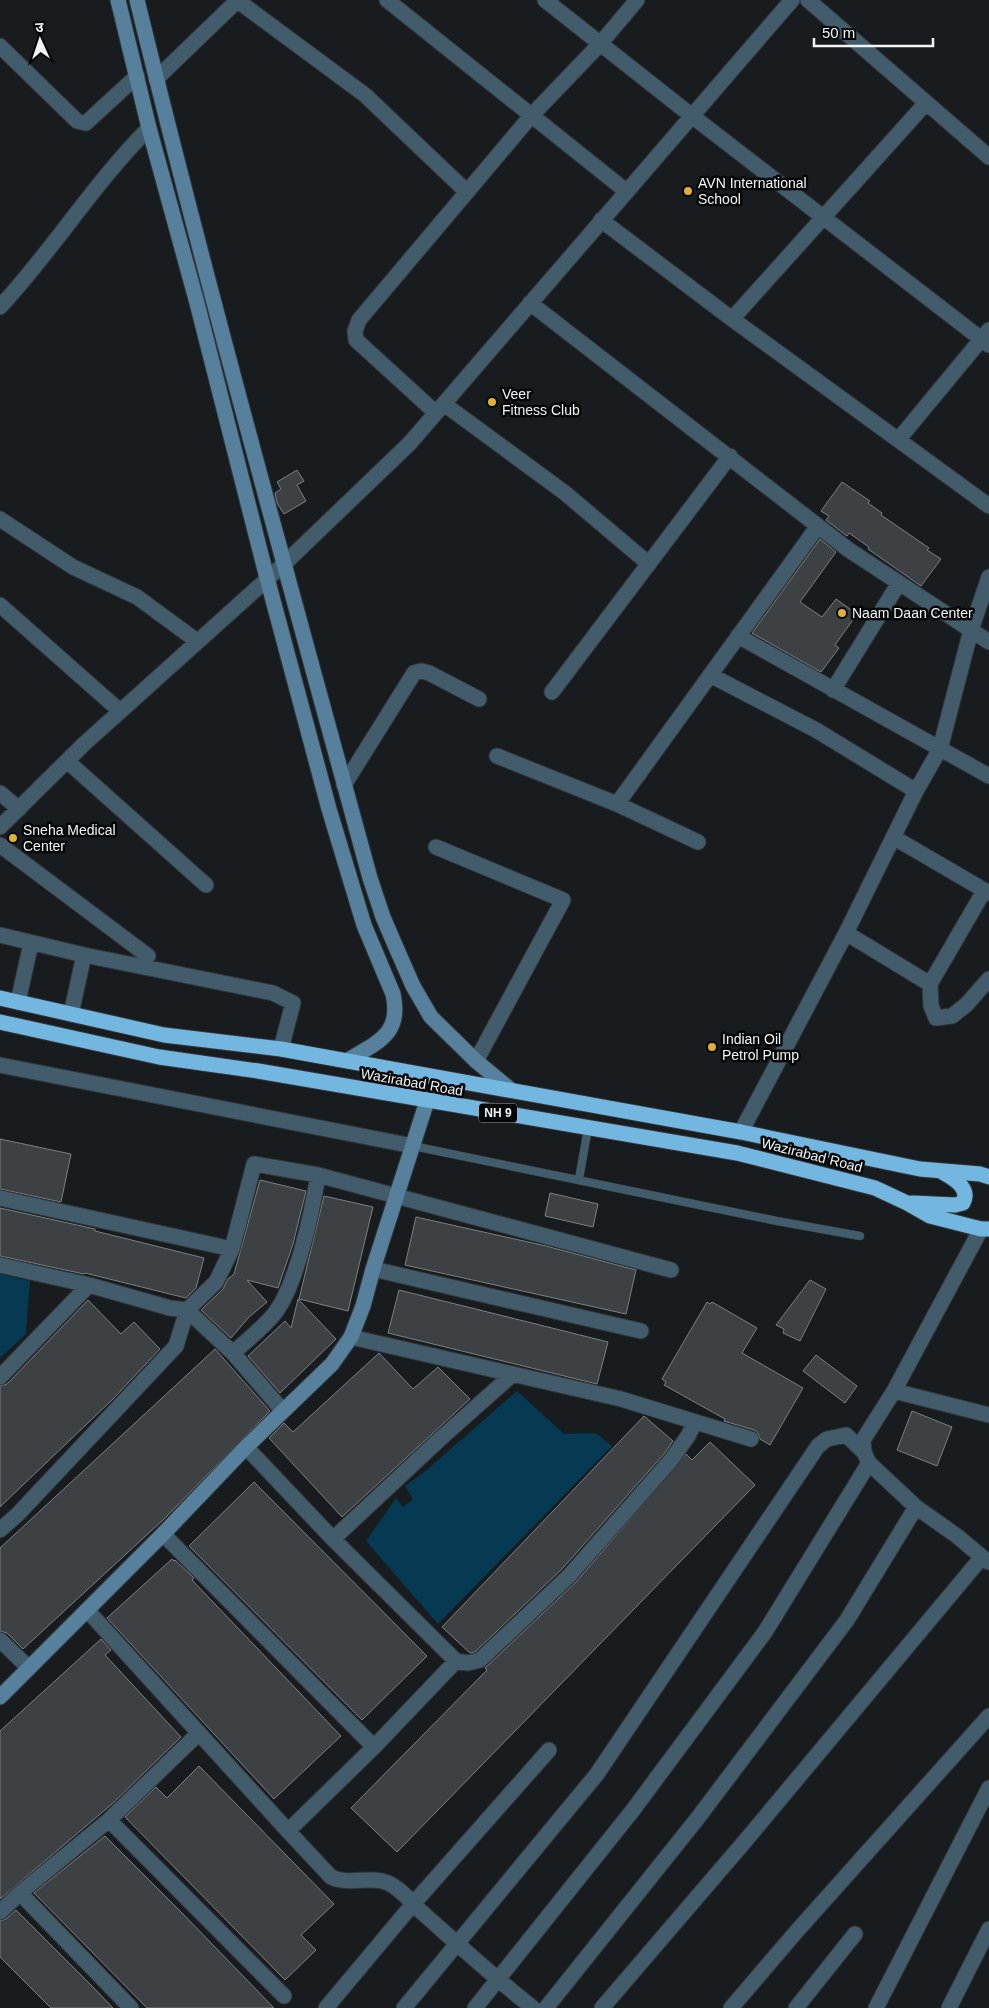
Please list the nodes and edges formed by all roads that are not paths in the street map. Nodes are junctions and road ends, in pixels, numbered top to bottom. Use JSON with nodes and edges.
{"nodes":[{"id":1,"x":118,"y":0,"type":"edge"},
{"id":2,"x":137,"y":0,"type":"edge"},
{"id":3,"x":238,"y":0,"type":"edge"},
{"id":4,"x":545,"y":0,"type":"edge"},
{"id":5,"x":637,"y":0,"type":"edge"},
{"id":6,"x":792,"y":0,"type":"edge"},
{"id":7,"x":808,"y":0,"type":"edge"},
{"id":8,"x":395,"y":2,"type":"edge"},
{"id":9,"x":600,"y":44,"type":"junction"},
{"id":10,"x":0,"y":46,"type":"edge"},
{"id":11,"x":137,"y":76,"type":"junction"},
{"id":12,"x":158,"y":84,"type":"junction"},
{"id":13,"x":142,"y":93,"type":"junction"},
{"id":14,"x":926,"y":103,"type":"junction"},
{"id":15,"x":531,"y":116,"type":"junction"},
{"id":16,"x":692,"y":116,"type":"junction"},
{"id":17,"x":168,"y":123,"type":"junction"},
{"id":18,"x":149,"y":128,"type":"junction"},
{"id":19,"x":989,"y":157,"type":"edge"},
{"id":20,"x":626,"y":191,"type":"junction"},
{"id":21,"x":467,"y":192,"type":"junction"},
{"id":22,"x":823,"y":218,"type":"junction"},
{"id":23,"x":601,"y":220,"type":"junction"},
{"id":24,"x":530,"y":303,"type":"junction"},
{"id":25,"x":0,"y":307,"type":"edge"},
{"id":26,"x":732,"y":319,"type":"junction"},
{"id":27,"x":986,"y":338,"type":"edge"},
{"id":28,"x":230,"y":360,"type":"junction"},
{"id":29,"x":213,"y":366,"type":"junction"},
{"id":30,"x":440,"y":408,"type":"junction"},
{"id":31,"x":898,"y":440,"type":"junction"},
{"id":32,"x":730,"y":456,"type":"junction"},
{"id":33,"x":989,"y":506,"type":"edge"},
{"id":34,"x":0,"y":518,"type":"edge"},
{"id":35,"x":818,"y":526,"type":"junction"},
{"id":36,"x":284,"y":564,"type":"junction"},
{"id":37,"x":649,"y":564,"type":"junction"},
{"id":38,"x":989,"y":577,"type":"edge"},
{"id":39,"x":267,"y":578,"type":"junction"},
{"id":40,"x":900,"y":583,"type":"junction"},
{"id":41,"x":1,"y":607,"type":"edge"},
{"id":42,"x":971,"y":630,"type":"junction"},
{"id":43,"x":738,"y":636,"type":"junction"},
{"id":44,"x":197,"y":641,"type":"junction"},
{"id":45,"x":989,"y":642,"type":"edge"},
{"id":46,"x":710,"y":675,"type":"junction"},
{"id":47,"x":833,"y":690,"type":"junction"},
{"id":48,"x":552,"y":692,"type":"dead end"},
{"id":49,"x":479,"y":699,"type":"dead end"},
{"id":50,"x":120,"y":711,"type":"junction"},
{"id":51,"x":940,"y":749,"type":"junction"},
{"id":52,"x":497,"y":756,"type":"dead end"},
{"id":53,"x":67,"y":761,"type":"junction"},
{"id":54,"x":989,"y":776,"type":"edge"},
{"id":55,"x":344,"y":785,"type":"junction"},
{"id":56,"x":916,"y":791,"type":"junction"},
{"id":57,"x":0,"y":793,"type":"edge"},
{"id":58,"x":617,"y":804,"type":"junction"},
{"id":59,"x":18,"y":809,"type":"junction"},
{"id":60,"x":0,"y":827,"type":"edge"},
{"id":61,"x":893,"y":837,"type":"junction"},
{"id":62,"x":698,"y":842,"type":"dead end"},
{"id":63,"x":0,"y":845,"type":"edge"},
{"id":64,"x":436,"y":847,"type":"dead end"},
{"id":65,"x":206,"y":885,"type":"dead end"},
{"id":66,"x":987,"y":892,"type":"edge"},
{"id":67,"x":846,"y":933,"type":"junction"},
{"id":68,"x":0,"y":935,"type":"edge"},
{"id":69,"x":31,"y":943,"type":"junction"},
{"id":70,"x":84,"y":955,"type":"junction"},
{"id":71,"x":148,"y":956,"type":"dead end"},
{"id":72,"x":989,"y":979,"type":"edge"},
{"id":73,"x":930,"y":984,"type":"junction"},
{"id":74,"x":0,"y":998,"type":"edge"},
{"id":75,"x":18,"y":1002,"type":"junction"},
{"id":76,"x":71,"y":1014,"type":"junction"},
{"id":77,"x":0,"y":1022,"type":"edge"},
{"id":78,"x":281,"y":1049,"type":"junction"},
{"id":79,"x":348,"y":1060,"type":"junction"},
{"id":80,"x":476,"y":1061,"type":"junction"},
{"id":81,"x":0,"y":1066,"type":"edge"},
{"id":82,"x":511,"y":1090,"type":"junction"},
{"id":83,"x":427,"y":1101,"type":"junction"},
{"id":84,"x":588,"y":1128,"type":"junction"},
{"id":85,"x":741,"y":1132,"type":"junction"},
{"id":86,"x":413,"y":1146,"type":"junction"},
{"id":87,"x":939,"y":1170,"type":"junction"},
{"id":88,"x":318,"y":1175,"type":"junction"},
{"id":89,"x":989,"y":1177,"type":"edge"},
{"id":90,"x":579,"y":1180,"type":"junction"},
{"id":91,"x":396,"y":1196,"type":"junction"},
{"id":92,"x":0,"y":1198,"type":"edge"},
{"id":93,"x":908,"y":1203,"type":"junction"},
{"id":94,"x":985,"y":1229,"type":"edge"},
{"id":95,"x":860,"y":1236,"type":"dead end"},
{"id":96,"x":232,"y":1249,"type":"junction"},
{"id":97,"x":0,"y":1264,"type":"edge"},
{"id":98,"x":373,"y":1269,"type":"junction"},
{"id":99,"x":671,"y":1270,"type":"dead end"},
{"id":100,"x":89,"y":1285,"type":"junction"},
{"id":101,"x":187,"y":1310,"type":"junction"},
{"id":102,"x":641,"y":1331,"type":"dead end"},
{"id":103,"x":351,"y":1337,"type":"junction"},
{"id":104,"x":233,"y":1353,"type":"junction"},
{"id":105,"x":513,"y":1374,"type":"junction"},
{"id":106,"x":0,"y":1377,"type":"edge"},
{"id":107,"x":894,"y":1390,"type":"junction"},
{"id":108,"x":283,"y":1412,"type":"junction"},
{"id":109,"x":989,"y":1415,"type":"edge"},
{"id":110,"x":695,"y":1422,"type":"junction"},
{"id":111,"x":751,"y":1439,"type":"dead end"},
{"id":112,"x":246,"y":1447,"type":"junction"},
{"id":113,"x":867,"y":1457,"type":"junction"},
{"id":114,"x":916,"y":1507,"type":"junction"},
{"id":115,"x":0,"y":1530,"type":"edge"},
{"id":116,"x":163,"y":1534,"type":"junction"},
{"id":117,"x":333,"y":1539,"type":"junction"},
{"id":118,"x":986,"y":1560,"type":"edge"},
{"id":119,"x":87,"y":1610,"type":"junction"},
{"id":120,"x":0,"y":1640,"type":"edge"},
{"id":121,"x":456,"y":1661,"type":"junction"},
{"id":122,"x":29,"y":1668,"type":"junction"},
{"id":123,"x":0,"y":1697,"type":"edge"},
{"id":124,"x":989,"y":1716,"type":"edge"},
{"id":125,"x":199,"y":1733,"type":"junction"},
{"id":126,"x":374,"y":1747,"type":"junction"},
{"id":127,"x":549,"y":1750,"type":"dead end"},
{"id":128,"x":989,"y":1788,"type":"edge"},
{"id":129,"x":109,"y":1820,"type":"junction"},
{"id":130,"x":288,"y":1831,"type":"junction"},
{"id":131,"x":20,"y":1893,"type":"junction"},
{"id":132,"x":413,"y":1904,"type":"junction"},
{"id":133,"x":0,"y":1912,"type":"edge"},
{"id":134,"x":989,"y":1929,"type":"edge"},
{"id":135,"x":855,"y":1934,"type":"dead end"},
{"id":136,"x":457,"y":1944,"type":"junction"},
{"id":137,"x":498,"y":1980,"type":"junction"},
{"id":138,"x":284,"y":1996,"type":"dead end"},
{"id":139,"x":131,"y":2008,"type":"edge"},
{"id":140,"x":326,"y":2008,"type":"edge"},
{"id":141,"x":404,"y":2008,"type":"edge"},
{"id":142,"x":475,"y":2008,"type":"edge"},
{"id":143,"x":533,"y":2008,"type":"edge"},
{"id":144,"x":546,"y":2008,"type":"edge"},
{"id":145,"x":602,"y":2008,"type":"edge"},
{"id":146,"x":732,"y":2008,"type":"edge"},
{"id":147,"x":796,"y":2008,"type":"edge"},
{"id":148,"x":876,"y":2008,"type":"edge"},
{"id":149,"x":949,"y":2008,"type":"edge"}],
"edges":[{"from":1,"to":11,"type":"main road"},
{"from":2,"to":12,"type":"main road"},
{"from":3,"to":12,"type":"street"},
{"from":3,"to":21,"type":"street"},
{"from":4,"to":9,"type":"street"},
{"from":5,"to":9,"type":"street"},
{"from":6,"to":16,"type":"street"},
{"from":7,"to":14,"type":"street"},
{"from":8,"to":15,"type":"street"},
{"from":9,"to":15,"type":"street"},
{"from":9,"to":16,"type":"street"},
{"from":10,"to":11,"type":"street"},
{"from":11,"to":13,"type":"main road"},
{"from":12,"to":13,"type":"main road"},
{"from":12,"to":17,"type":"main road"},
{"from":13,"to":18,"type":"main road"},
{"from":14,"to":19,"type":"street"},
{"from":14,"to":22,"type":"street"},
{"from":15,"to":20,"type":"street"},
{"from":15,"to":21,"type":"street"},
{"from":16,"to":20,"type":"street"},
{"from":16,"to":22,"type":"street"},
{"from":17,"to":18,"type":"main road"},
{"from":17,"to":28,"type":"main road"},
{"from":18,"to":25,"type":"street"},
{"from":18,"to":29,"type":"main road"},
{"from":20,"to":23,"type":"street"},
{"from":21,"to":30,"type":"street"},
{"from":22,"to":26,"type":"street"},
{"from":22,"to":27,"type":"street"},
{"from":23,"to":24,"type":"street"},
{"from":23,"to":26,"type":"street"},
{"from":24,"to":30,"type":"street"},
{"from":24,"to":32,"type":"street"},
{"from":26,"to":31,"type":"street"},
{"from":27,"to":31,"type":"street"},
{"from":28,"to":29,"type":"main road"},
{"from":28,"to":36,"type":"main road"},
{"from":29,"to":39,"type":"main road"},
{"from":30,"to":36,"type":"street"},
{"from":30,"to":37,"type":"street"},
{"from":31,"to":33,"type":"street"},
{"from":32,"to":35,"type":"street"},
{"from":32,"to":37,"type":"street"},
{"from":34,"to":44,"type":"street"},
{"from":35,"to":40,"type":"street"},
{"from":35,"to":43,"type":"street"},
{"from":36,"to":39,"type":"street"},
{"from":36,"to":55,"type":"main road"},
{"from":37,"to":48,"type":"street"},
{"from":38,"to":42,"type":"street"},
{"from":39,"to":44,"type":"street"},
{"from":39,"to":79,"type":"main road"},
{"from":40,"to":42,"type":"street"},
{"from":40,"to":47,"type":"street"},
{"from":41,"to":50,"type":"street"},
{"from":42,"to":45,"type":"street"},
{"from":42,"to":51,"type":"street"},
{"from":43,"to":46,"type":"street"},
{"from":43,"to":47,"type":"street"},
{"from":44,"to":50,"type":"street"},
{"from":46,"to":56,"type":"street"},
{"from":46,"to":58,"type":"street"},
{"from":47,"to":51,"type":"street"},
{"from":49,"to":55,"type":"street"},
{"from":50,"to":53,"type":"street"},
{"from":51,"to":54,"type":"street"},
{"from":51,"to":56,"type":"street"},
{"from":52,"to":58,"type":"street"},
{"from":53,"to":59,"type":"street"},
{"from":53,"to":65,"type":"street"},
{"from":55,"to":80,"type":"main road"},
{"from":56,"to":61,"type":"street"},
{"from":57,"to":59,"type":"street"},
{"from":58,"to":62,"type":"street"},
{"from":59,"to":60,"type":"street"},
{"from":61,"to":66,"type":"street"},
{"from":61,"to":67,"type":"street"},
{"from":63,"to":71,"type":"street"},
{"from":64,"to":80,"type":"street"},
{"from":66,"to":73,"type":"street"},
{"from":67,"to":73,"type":"street"},
{"from":67,"to":85,"type":"street"},
{"from":68,"to":69,"type":"street"},
{"from":69,"to":70,"type":"street"},
{"from":69,"to":75,"type":"street"},
{"from":70,"to":76,"type":"street"},
{"from":70,"to":78,"type":"street"},
{"from":72,"to":73,"type":"street"},
{"from":74,"to":75,"type":"highway","name":"Wazirabad Road","number":"NH 9"},
{"from":75,"to":76,"type":"highway","name":"Wazirabad Road","number":"NH 9"},
{"from":76,"to":78,"type":"highway","name":"Wazirabad Road","number":"NH 9"},
{"from":77,"to":83,"type":"highway","name":"Wazirabad Road","number":"NH 9"},
{"from":78,"to":79,"type":"highway","name":"Wazirabad Road","number":"NH 9"},
{"from":79,"to":82,"type":"highway","name":"Wazirabad Road","number":"NH 9"},
{"from":80,"to":82,"type":"main road"},
{"from":81,"to":86,"type":"street"},
{"from":82,"to":85,"type":"highway","name":"Wazirabad Road","number":"NH 9"},
{"from":83,"to":84,"type":"highway","name":"Wazirabad Road","number":"NH 9"},
{"from":83,"to":86,"type":"main road"},
{"from":84,"to":90,"type":"lane"},
{"from":84,"to":93,"type":"highway","name":"Wazirabad Road","number":"NH 9"},
{"from":85,"to":87,"type":"highway","name":"Wazirabad Road","number":"NH 9"},
{"from":86,"to":90,"type":"lane"},
{"from":86,"to":91,"type":"main road"},
{"from":87,"to":89,"type":"highway","name":"Wazirabad Road","number":"NH 9"},
{"from":87,"to":93,"type":"highway"},
{"from":88,"to":91,"type":"street"},
{"from":88,"to":96,"type":"street"},
{"from":88,"to":104,"type":"street"},
{"from":90,"to":95,"type":"lane"},
{"from":91,"to":98,"type":"main road"},
{"from":91,"to":99,"type":"street"},
{"from":92,"to":96,"type":"street"},
{"from":93,"to":94,"type":"highway","name":"Wazirabad Road","number":"NH 9"},
{"from":94,"to":107,"type":"street"},
{"from":96,"to":101,"type":"street"},
{"from":97,"to":100,"type":"street"},
{"from":98,"to":102,"type":"street"},
{"from":98,"to":103,"type":"main road"},
{"from":100,"to":101,"type":"street"},
{"from":100,"to":106,"type":"street"},
{"from":101,"to":104,"type":"street"},
{"from":101,"to":115,"type":"street"},
{"from":103,"to":105,"type":"street"},
{"from":103,"to":108,"type":"main road"},
{"from":104,"to":108,"type":"street"},
{"from":105,"to":110,"type":"street"},
{"from":105,"to":117,"type":"street"},
{"from":107,"to":109,"type":"street"},
{"from":107,"to":113,"type":"street"},
{"from":108,"to":112,"type":"main road"},
{"from":110,"to":111,"type":"street"},
{"from":110,"to":121,"type":"street"},
{"from":112,"to":116,"type":"main road"},
{"from":112,"to":117,"type":"street"},
{"from":113,"to":114,"type":"street"},
{"from":113,"to":136,"type":"street"},
{"from":113,"to":137,"type":"street"},
{"from":114,"to":118,"type":"street"},
{"from":114,"to":144,"type":"street"},
{"from":116,"to":119,"type":"main road"},
{"from":116,"to":126,"type":"street"},
{"from":117,"to":121,"type":"street"},
{"from":118,"to":145,"type":"street"},
{"from":119,"to":122,"type":"main road"},
{"from":119,"to":125,"type":"street"},
{"from":120,"to":122,"type":"street"},
{"from":121,"to":126,"type":"street"},
{"from":122,"to":123,"type":"main road"},
{"from":124,"to":146,"type":"street"},
{"from":125,"to":129,"type":"street"},
{"from":125,"to":130,"type":"street"},
{"from":126,"to":130,"type":"street"},
{"from":127,"to":132,"type":"street"},
{"from":128,"to":148,"type":"street"},
{"from":129,"to":131,"type":"street"},
{"from":129,"to":138,"type":"street"},
{"from":130,"to":132,"type":"street"},
{"from":131,"to":133,"type":"street"},
{"from":131,"to":139,"type":"street"},
{"from":132,"to":136,"type":"street"},
{"from":132,"to":140,"type":"street"},
{"from":134,"to":149,"type":"street"},
{"from":135,"to":147,"type":"street"},
{"from":136,"to":137,"type":"street"},
{"from":136,"to":141,"type":"street"},
{"from":137,"to":142,"type":"street"},
{"from":137,"to":143,"type":"street"}]}
